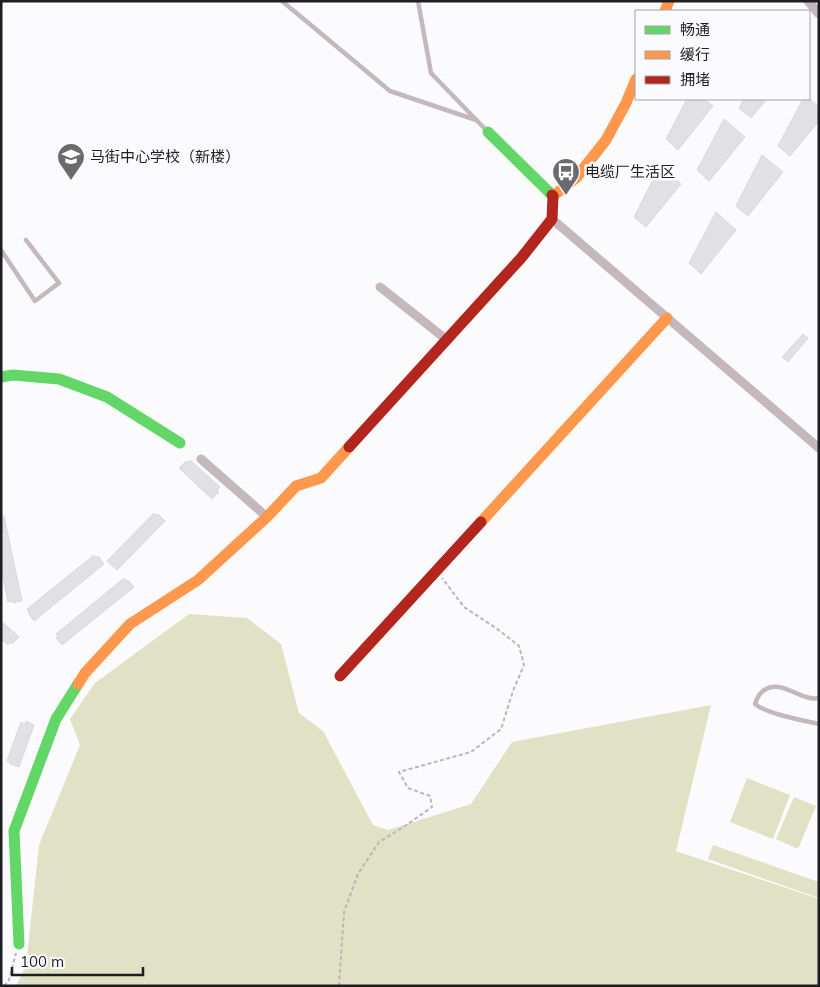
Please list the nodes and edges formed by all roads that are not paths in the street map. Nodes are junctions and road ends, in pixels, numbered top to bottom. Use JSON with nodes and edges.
{"nodes":[{"id":1,"x":282,"y":1,"type":"edge"},
{"id":2,"x":418,"y":1,"type":"edge"},
{"id":3,"x":808,"y":1,"type":"edge"},
{"id":4,"x":819,"y":14,"type":"edge"},
{"id":5,"x":635,"y":81,"type":"edge"},
{"id":6,"x":476,"y":120,"type":"junction"},
{"id":7,"x":488,"y":132,"type":"joint"},
{"id":8,"x":553,"y":196,"type":"junction"},
{"id":9,"x":552,"y":219,"type":"junction"},
{"id":10,"x":26,"y":240,"type":"dead end"},
{"id":11,"x":1,"y":250,"type":"edge"},
{"id":12,"x":380,"y":288,"type":"dead end"},
{"id":13,"x":668,"y":318,"type":"junction"},
{"id":14,"x":447,"y":340,"type":"junction"},
{"id":15,"x":1,"y":377,"type":"edge"},
{"id":16,"x":180,"y":443,"type":"dead end"},
{"id":17,"x":819,"y":448,"type":"edge"},
{"id":18,"x":201,"y":459,"type":"dead end"},
{"id":19,"x":266,"y":517,"type":"junction"},
{"id":20,"x":340,"y":676,"type":"dead end"},
{"id":21,"x":819,"y":698,"type":"edge"},
{"id":22,"x":819,"y":724,"type":"edge"},
{"id":23,"x":19,"y":944,"type":"road end"}],
"edges":[{"from":1,"to":6,"type":"lane"},
{"from":2,"to":6,"type":"lane"},
{"from":3,"to":4,"type":"street"},
{"from":5,"to":8,"type":"street"},
{"from":6,"to":7,"type":"lane"},
{"from":7,"to":8,"type":"street"},
{"from":8,"to":9,"type":"street"},
{"from":9,"to":13,"type":"street"},
{"from":9,"to":14,"type":"street"},
{"from":10,"to":11,"type":"lane"},
{"from":12,"to":14,"type":"street"},
{"from":13,"to":17,"type":"street"},
{"from":13,"to":20,"type":"street"},
{"from":14,"to":19,"type":"street"},
{"from":15,"to":16,"type":"street"},
{"from":18,"to":19,"type":"street"},
{"from":19,"to":23,"type":"street"},
{"from":21,"to":22,"type":"lane"}]}
